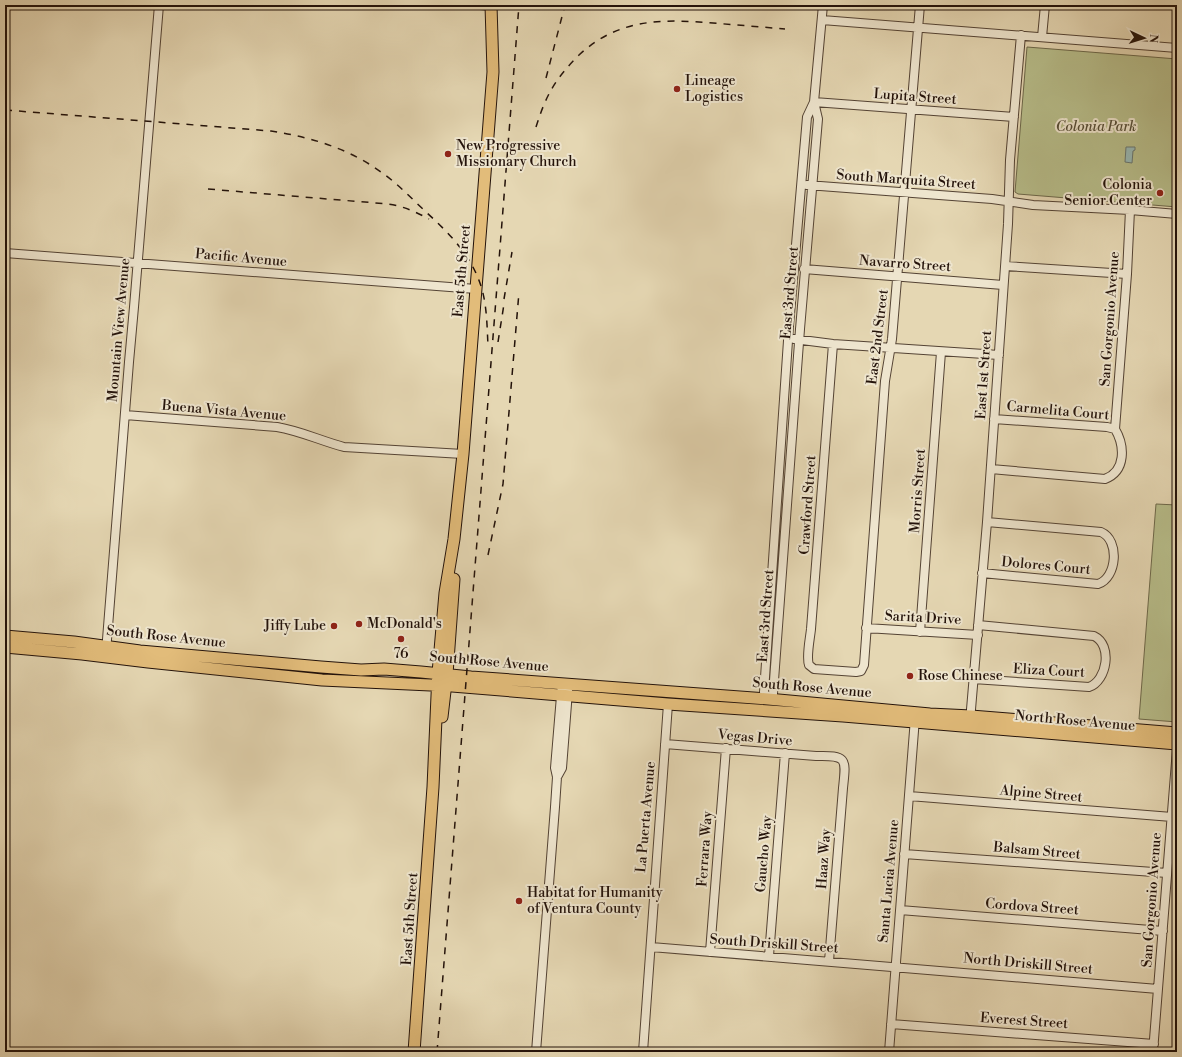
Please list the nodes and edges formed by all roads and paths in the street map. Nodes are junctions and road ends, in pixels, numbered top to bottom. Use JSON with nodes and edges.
{"nodes":[{"id":1,"x":159,"y":5,"type":"edge"},
{"id":2,"x":488,"y":5,"type":"edge"},
{"id":3,"x":823,"y":5,"type":"edge"},
{"id":4,"x":920,"y":5,"type":"edge"},
{"id":5,"x":1045,"y":5,"type":"edge"},
{"id":6,"x":822,"y":20,"type":"junction"},
{"id":7,"x":918,"y":27,"type":"junction"},
{"id":8,"x":1021,"y":35,"type":"junction"},
{"id":9,"x":1042,"y":37,"type":"junction"},
{"id":10,"x":1177,"y":48,"type":"edge"},
{"id":11,"x":814,"y":102,"type":"junction"},
{"id":12,"x":911,"y":110,"type":"junction"},
{"id":13,"x":1014,"y":117,"type":"junction"},
{"id":14,"x":802,"y":185,"type":"junction"},
{"id":15,"x":812,"y":186,"type":"junction"},
{"id":16,"x":905,"y":192,"type":"junction"},
{"id":17,"x":1009,"y":202,"type":"junction"},
{"id":18,"x":1130,"y":210,"type":"junction"},
{"id":19,"x":1177,"y":214,"type":"edge"},
{"id":20,"x":796,"y":243,"type":"junction"},
{"id":21,"x":807,"y":244,"type":"junction"},
{"id":22,"x":5,"y":253,"type":"edge"},
{"id":23,"x":137,"y":262,"type":"junction"},
{"id":24,"x":1005,"y":266,"type":"junction"},
{"id":25,"x":804,"y":270,"type":"junction"},
{"id":26,"x":1127,"y":274,"type":"junction"},
{"id":27,"x":898,"y":277,"type":"junction"},
{"id":28,"x":1003,"y":285,"type":"junction"},
{"id":29,"x":476,"y":289,"type":"junction"},
{"id":30,"x":789,"y":338,"type":"junction"},
{"id":31,"x":799,"y":340,"type":"junction"},
{"id":32,"x":833,"y":344,"type":"junction"},
{"id":33,"x":890,"y":348,"type":"junction"},
{"id":34,"x":941,"y":352,"type":"junction"},
{"id":35,"x":999,"y":355,"type":"junction"},
{"id":36,"x":125,"y":415,"type":"junction"},
{"id":37,"x":994,"y":419,"type":"junction"},
{"id":38,"x":1115,"y":429,"type":"junction"},
{"id":39,"x":462,"y":454,"type":"junction"},
{"id":40,"x":991,"y":469,"type":"junction"},
{"id":41,"x":987,"y":522,"type":"junction"},
{"id":42,"x":982,"y":573,"type":"junction"},
{"id":43,"x":978,"y":625,"type":"junction"},
{"id":44,"x":866,"y":628,"type":"junction"},
{"id":45,"x":920,"y":632,"type":"junction"},
{"id":46,"x":978,"y":635,"type":"junction"},
{"id":47,"x":5,"y":636,"type":"edge"},
{"id":48,"x":5,"y":647,"type":"edge"},
{"id":49,"x":106,"y":652,"type":"junction"},
{"id":50,"x":314,"y":667,"type":"junction"},
{"id":51,"x":861,"y":671,"type":"joint"},
{"id":52,"x":246,"y":672,"type":"junction"},
{"id":53,"x":443,"y":674,"type":"junction"},
{"id":54,"x":973,"y":679,"type":"junction"},
{"id":55,"x":565,"y":684,"type":"junction"},
{"id":56,"x":442,"y":686,"type":"junction"},
{"id":57,"x":564,"y":695,"type":"junction"},
{"id":58,"x":768,"y":699,"type":"junction"},
{"id":59,"x":668,"y":704,"type":"junction"},
{"id":60,"x":768,"y":710,"type":"junction"},
{"id":61,"x":895,"y":711,"type":"junction"},
{"id":62,"x":843,"y":716,"type":"junction"},
{"id":63,"x":971,"y":716,"type":"junction"},
{"id":64,"x":915,"y":718,"type":"junction"},
{"id":65,"x":970,"y":727,"type":"junction"},
{"id":66,"x":1177,"y":733,"type":"edge"},
{"id":67,"x":665,"y":744,"type":"junction"},
{"id":68,"x":1177,"y":744,"type":"edge"},
{"id":69,"x":726,"y":748,"type":"junction"},
{"id":70,"x":1177,"y":749,"type":"edge"},
{"id":71,"x":786,"y":753,"type":"junction"},
{"id":72,"x":841,"y":759,"type":"joint"},
{"id":73,"x":909,"y":796,"type":"junction"},
{"id":74,"x":1172,"y":817,"type":"junction"},
{"id":75,"x":904,"y":854,"type":"junction"},
{"id":76,"x":1167,"y":874,"type":"junction"},
{"id":77,"x":900,"y":910,"type":"junction"},
{"id":78,"x":1163,"y":931,"type":"junction"},
{"id":79,"x":651,"y":947,"type":"junction"},
{"id":80,"x":710,"y":952,"type":"junction"},
{"id":81,"x":770,"y":956,"type":"junction"},
{"id":82,"x":829,"y":961,"type":"junction"},
{"id":83,"x":895,"y":966,"type":"junction"},
{"id":84,"x":1158,"y":989,"type":"junction"},
{"id":85,"x":891,"y":1024,"type":"junction"},
{"id":86,"x":1154,"y":1048,"type":"edge"},
{"id":87,"x":414,"y":1052,"type":"edge"},
{"id":88,"x":536,"y":1052,"type":"edge"},
{"id":89,"x":643,"y":1052,"type":"edge"},
{"id":90,"x":889,"y":1052,"type":"edge"}],
"edges":[{"from":1,"to":23,"type":"street","name":"Mountain View Avenue"},
{"from":2,"to":29,"type":"main road","name":"East 5th Street"},
{"from":3,"to":6,"type":"street","name":"East 3rd Street"},
{"from":4,"to":7,"type":"street","name":"East 2nd Street"},
{"from":5,"to":9,"type":"street"},
{"from":6,"to":7,"type":"street"},
{"from":6,"to":11,"type":"street","name":"East 3rd Street"},
{"from":7,"to":8,"type":"street"},
{"from":7,"to":12,"type":"street","name":"East 2nd Street"},
{"from":8,"to":9,"type":"street"},
{"from":8,"to":13,"type":"street","name":"East 1st Street"},
{"from":9,"to":10,"type":"street"},
{"from":11,"to":12,"type":"street","name":"Lupita Street"},
{"from":11,"to":14,"type":"street","name":"East 3rd Street"},
{"from":11,"to":15,"type":"street","name":"East 3rd Street"},
{"from":12,"to":13,"type":"street","name":"Lupita Street"},
{"from":12,"to":16,"type":"street","name":"East 2nd Street"},
{"from":13,"to":17,"type":"street","name":"East 1st Street"},
{"from":14,"to":15,"type":"street","name":"South Marquita Street"},
{"from":14,"to":20,"type":"street","name":"East 3rd Street"},
{"from":15,"to":16,"type":"street","name":"South Marquita Street"},
{"from":15,"to":21,"type":"street","name":"East 3rd Street"},
{"from":16,"to":17,"type":"street","name":"South Marquita Street"},
{"from":16,"to":27,"type":"street","name":"East 2nd Street"},
{"from":17,"to":18,"type":"street","name":"South Marquita Street"},
{"from":17,"to":24,"type":"street","name":"East 1st Street"},
{"from":18,"to":19,"type":"street","name":"South Marquita Street"},
{"from":18,"to":26,"type":"street","name":"San Gorgonio Avenue"},
{"from":20,"to":21,"type":"street"},
{"from":20,"to":30,"type":"street","name":"East 3rd Street"},
{"from":21,"to":25,"type":"street","name":"East 3rd Street"},
{"from":22,"to":23,"type":"street","name":"Pacific Avenue"},
{"from":23,"to":29,"type":"street","name":"Pacific Avenue"},
{"from":23,"to":36,"type":"street","name":"Mountain View Avenue"},
{"from":24,"to":26,"type":"street"},
{"from":24,"to":28,"type":"street","name":"East 1st Street"},
{"from":25,"to":27,"type":"street","name":"Navarro Street"},
{"from":25,"to":31,"type":"street","name":"East 3rd Street"},
{"from":26,"to":38,"type":"street","name":"San Gorgonio Avenue"},
{"from":27,"to":28,"type":"street","name":"Navarro Street"},
{"from":27,"to":33,"type":"street","name":"East 2nd Street"},
{"from":28,"to":35,"type":"street","name":"East 1st Street"},
{"from":29,"to":39,"type":"main road","name":"East 5th Street"},
{"from":30,"to":31,"type":"street"},
{"from":30,"to":58,"type":"street","name":"East 3rd Street"},
{"from":31,"to":32,"type":"street"},
{"from":31,"to":58,"type":"street","name":"East 3rd Street"},
{"from":32,"to":33,"type":"street"},
{"from":32,"to":51,"type":"street","name":"Crawford Street"},
{"from":33,"to":34,"type":"street"},
{"from":33,"to":44,"type":"street","name":"East 2nd Street"},
{"from":34,"to":35,"type":"street"},
{"from":34,"to":45,"type":"street","name":"Morris Street"},
{"from":35,"to":37,"type":"street","name":"East 1st Street"},
{"from":36,"to":39,"type":"street","name":"Buena Vista Avenue"},
{"from":36,"to":49,"type":"street","name":"Mountain View Avenue"},
{"from":37,"to":38,"type":"street","name":"Carmelita Court"},
{"from":37,"to":40,"type":"street","name":"East 1st Street"},
{"from":38,"to":40,"type":"street","name":"Carmelita Court"},
{"from":39,"to":53,"type":"main road","name":"East 5th Street"},
{"from":40,"to":41,"type":"street","name":"East 1st Street"},
{"from":41,"to":42,"type":"street","name":"East 1st Street"},
{"from":41,"to":42,"type":"street","name":"Dolores Court"},
{"from":42,"to":43,"type":"street","name":"East 1st Street"},
{"from":43,"to":46,"type":"street","name":"East 1st Street"},
{"from":43,"to":54,"type":"street","name":"Eliza Court"},
{"from":44,"to":45,"type":"street","name":"Sarita Drive"},
{"from":44,"to":51,"type":"street","name":"East 2nd Street"},
{"from":45,"to":46,"type":"street","name":"Sarita Drive"},
{"from":46,"to":54,"type":"street","name":"East 1st Street"},
{"from":47,"to":49,"type":"main road","name":"South Rose Avenue"},
{"from":48,"to":49,"type":"main road","name":"South Rose Avenue"},
{"from":49,"to":50,"type":"main road","name":"South Rose Avenue"},
{"from":49,"to":52,"type":"main road","name":"South Rose Avenue"},
{"from":50,"to":52,"type":"main road"},
{"from":50,"to":53,"type":"main road","name":"South Rose Avenue"},
{"from":52,"to":56,"type":"main road","name":"South Rose Avenue"},
{"from":53,"to":55,"type":"main road","name":"South Rose Avenue"},
{"from":53,"to":56,"type":"main road","name":"East 5th Street"},
{"from":54,"to":63,"type":"street","name":"East 1st Street"},
{"from":55,"to":57,"type":"street"},
{"from":55,"to":58,"type":"main road","name":"South Rose Avenue"},
{"from":56,"to":57,"type":"main road","name":"South Rose Avenue"},
{"from":56,"to":87,"type":"main road","name":"East 5th Street"},
{"from":57,"to":59,"type":"main road","name":"South Rose Avenue"},
{"from":57,"to":88,"type":"street"},
{"from":58,"to":60,"type":"street"},
{"from":58,"to":61,"type":"main road","name":"South Rose Avenue"},
{"from":59,"to":60,"type":"main road","name":"South Rose Avenue"},
{"from":59,"to":67,"type":"street","name":"La Puerta Avenue"},
{"from":60,"to":62,"type":"main road","name":"South Rose Avenue"},
{"from":61,"to":62,"type":"main road"},
{"from":61,"to":64,"type":"main road","name":"South Rose Avenue"},
{"from":62,"to":64,"type":"main road","name":"South Rose Avenue"},
{"from":63,"to":64,"type":"main road","name":"South Rose Avenue"},
{"from":63,"to":65,"type":"street","name":"East 1st Street"},
{"from":63,"to":66,"type":"main road","name":"North Rose Avenue"},
{"from":64,"to":65,"type":"main road","name":"South Rose Avenue"},
{"from":64,"to":73,"type":"street","name":"Santa Lucia Avenue"},
{"from":65,"to":68,"type":"main road","name":"North Rose Avenue"},
{"from":67,"to":69,"type":"street","name":"Vegas Drive"},
{"from":67,"to":79,"type":"street","name":"La Puerta Avenue"},
{"from":69,"to":71,"type":"street","name":"Vegas Drive"},
{"from":69,"to":80,"type":"street","name":"Ferrara Way"},
{"from":70,"to":74,"type":"street","name":"San Gorgonio Avenue"},
{"from":71,"to":72,"type":"street","name":"Vegas Drive"},
{"from":71,"to":81,"type":"street","name":"Gaucho Way"},
{"from":72,"to":82,"type":"street","name":"Haaz Way"},
{"from":73,"to":74,"type":"street","name":"Alpine Street"},
{"from":73,"to":75,"type":"street","name":"Santa Lucia Avenue"},
{"from":74,"to":76,"type":"street","name":"San Gorgonio Avenue"},
{"from":75,"to":76,"type":"street","name":"Balsam Street"},
{"from":75,"to":77,"type":"street","name":"Santa Lucia Avenue"},
{"from":76,"to":78,"type":"street","name":"San Gorgonio Avenue"},
{"from":77,"to":78,"type":"street","name":"Cordova Street"},
{"from":77,"to":83,"type":"street","name":"Santa Lucia Avenue"},
{"from":78,"to":84,"type":"street","name":"San Gorgonio Avenue"},
{"from":79,"to":80,"type":"street","name":"South Driskill Street"},
{"from":79,"to":89,"type":"street","name":"La Puerta Avenue"},
{"from":80,"to":81,"type":"street","name":"South Driskill Street"},
{"from":81,"to":82,"type":"street","name":"South Driskill Street"},
{"from":82,"to":83,"type":"street","name":"South Driskill Street"},
{"from":83,"to":84,"type":"street","name":"North Driskill Street"},
{"from":83,"to":85,"type":"street","name":"Santa Lucia Avenue"},
{"from":84,"to":86,"type":"street","name":"San Gorgonio Avenue"},
{"from":85,"to":86,"type":"street","name":"Everest Street"},
{"from":85,"to":90,"type":"street","name":"Santa Lucia Avenue"}]}
